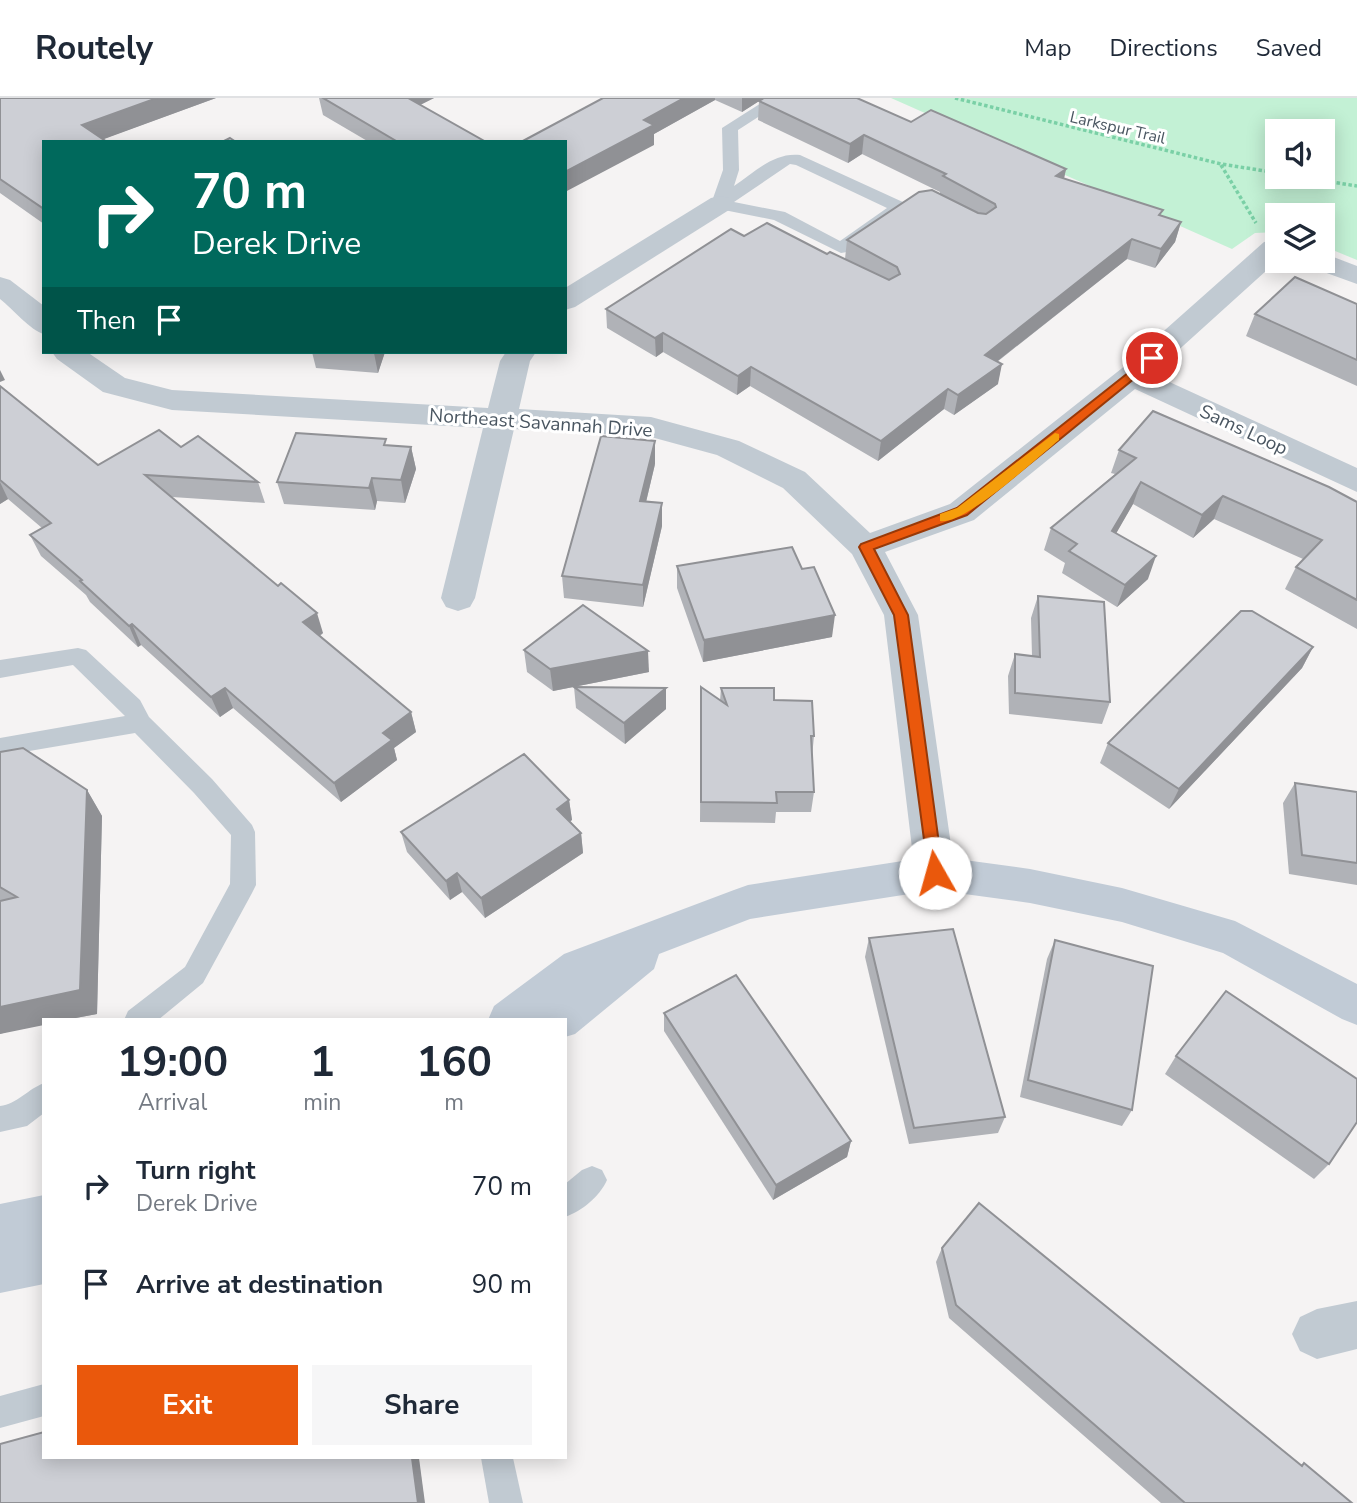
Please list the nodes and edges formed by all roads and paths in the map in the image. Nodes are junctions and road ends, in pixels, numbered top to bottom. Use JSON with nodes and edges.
{"nodes":[{"id":1,"x":780,"y":98,"type":"edge"},
{"id":2,"x":954,"y":98,"type":"edge"},
{"id":3,"x":1221,"y":164,"type":"junction"},
{"id":4,"x":1265,"y":171,"type":"edge"},
{"id":5,"x":1335,"y":182,"type":"edge"},
{"id":6,"x":1357,"y":186,"type":"edge"},
{"id":7,"x":921,"y":203,"type":"edge"},
{"id":8,"x":720,"y":204,"type":"junction"},
{"id":9,"x":899,"y":207,"type":"junction"},
{"id":10,"x":1265,"y":234,"type":"edge"},
{"id":11,"x":1265,"y":259,"type":"edge"},
{"id":12,"x":1335,"y":267,"type":"edge"},
{"id":13,"x":1357,"y":276,"type":"edge"},
{"id":14,"x":0,"y":286,"type":"edge"},
{"id":15,"x":567,"y":300,"type":"edge"},
{"id":16,"x":42,"y":323,"type":"edge"},
{"id":17,"x":70,"y":354,"type":"edge"},
{"id":18,"x":520,"y":354,"type":"edge"},
{"id":19,"x":1132,"y":376,"type":"junction"},
{"id":20,"x":503,"y":419,"type":"junction"},
{"id":21,"x":1357,"y":481,"type":"edge"},
{"id":22,"x":866,"y":547,"type":"junction"},
{"id":23,"x":458,"y":598,"type":"dead end"},
{"id":24,"x":0,"y":669,"type":"edge"},
{"id":25,"x":140,"y":723,"type":"junction"},
{"id":26,"x":0,"y":747,"type":"edge"},
{"id":27,"x":935,"y":873,"type":"junction"},
{"id":28,"x":664,"y":934,"type":"junction"},
{"id":29,"x":1357,"y":1006,"type":"edge"},
{"id":30,"x":140,"y":1018,"type":"edge"},
{"id":31,"x":512,"y":1018,"type":"edge"},
{"id":32,"x":562,"y":1018,"type":"edge"},
{"id":33,"x":42,"y":1098,"type":"edge"},
{"id":34,"x":0,"y":1119,"type":"edge"},
{"id":35,"x":592,"y":1180,"type":"dead end"},
{"id":36,"x":567,"y":1201,"type":"edge"},
{"id":37,"x":42,"y":1218,"type":"edge"},
{"id":38,"x":0,"y":1227,"type":"edge"},
{"id":39,"x":42,"y":1260,"type":"edge"},
{"id":40,"x":0,"y":1269,"type":"edge"},
{"id":41,"x":42,"y":1401,"type":"edge"},
{"id":42,"x":0,"y":1412,"type":"edge"},
{"id":43,"x":497,"y":1459,"type":"edge"},
{"id":44,"x":506,"y":1503,"type":"edge"}],
"edges":[{"from":1,"to":8,"type":"lane"},
{"from":2,"to":3,"type":"path","name":"Larkspur Trail"},
{"from":3,"to":4,"type":"path","name":"Larkspur Trail"},
{"from":3,"to":10,"type":"path"},
{"from":5,"to":6,"type":"path"},
{"from":7,"to":9,"type":"lane"},
{"from":8,"to":9,"type":"lane"},
{"from":8,"to":9,"type":"lane"},
{"from":8,"to":15,"type":"street"},
{"from":11,"to":19,"type":"street"},
{"from":12,"to":13,"type":"street"},
{"from":14,"to":16,"type":"street"},
{"from":17,"to":20,"type":"street","name":"Northeast Savannah Drive"},
{"from":18,"to":20,"type":"street"},
{"from":19,"to":21,"type":"street","name":"Sams Loop"},
{"from":19,"to":22,"type":"street"},
{"from":20,"to":22,"type":"street","name":"Northeast Savannah Drive"},
{"from":20,"to":23,"type":"street"},
{"from":22,"to":27,"type":"street","name":"Northeast Savannah Drive"},
{"from":24,"to":25,"type":"lane"},
{"from":25,"to":26,"type":"lane"},
{"from":25,"to":30,"type":"lane"},
{"from":27,"to":28,"type":"street"},
{"from":27,"to":29,"type":"street"},
{"from":28,"to":31,"type":"street"},
{"from":28,"to":32,"type":"street"},
{"from":33,"to":34,"type":"lane"},
{"from":35,"to":36,"type":"lane"},
{"from":37,"to":38,"type":"street"},
{"from":39,"to":40,"type":"street"},
{"from":41,"to":42,"type":"lane"},
{"from":43,"to":44,"type":"lane"}]}
